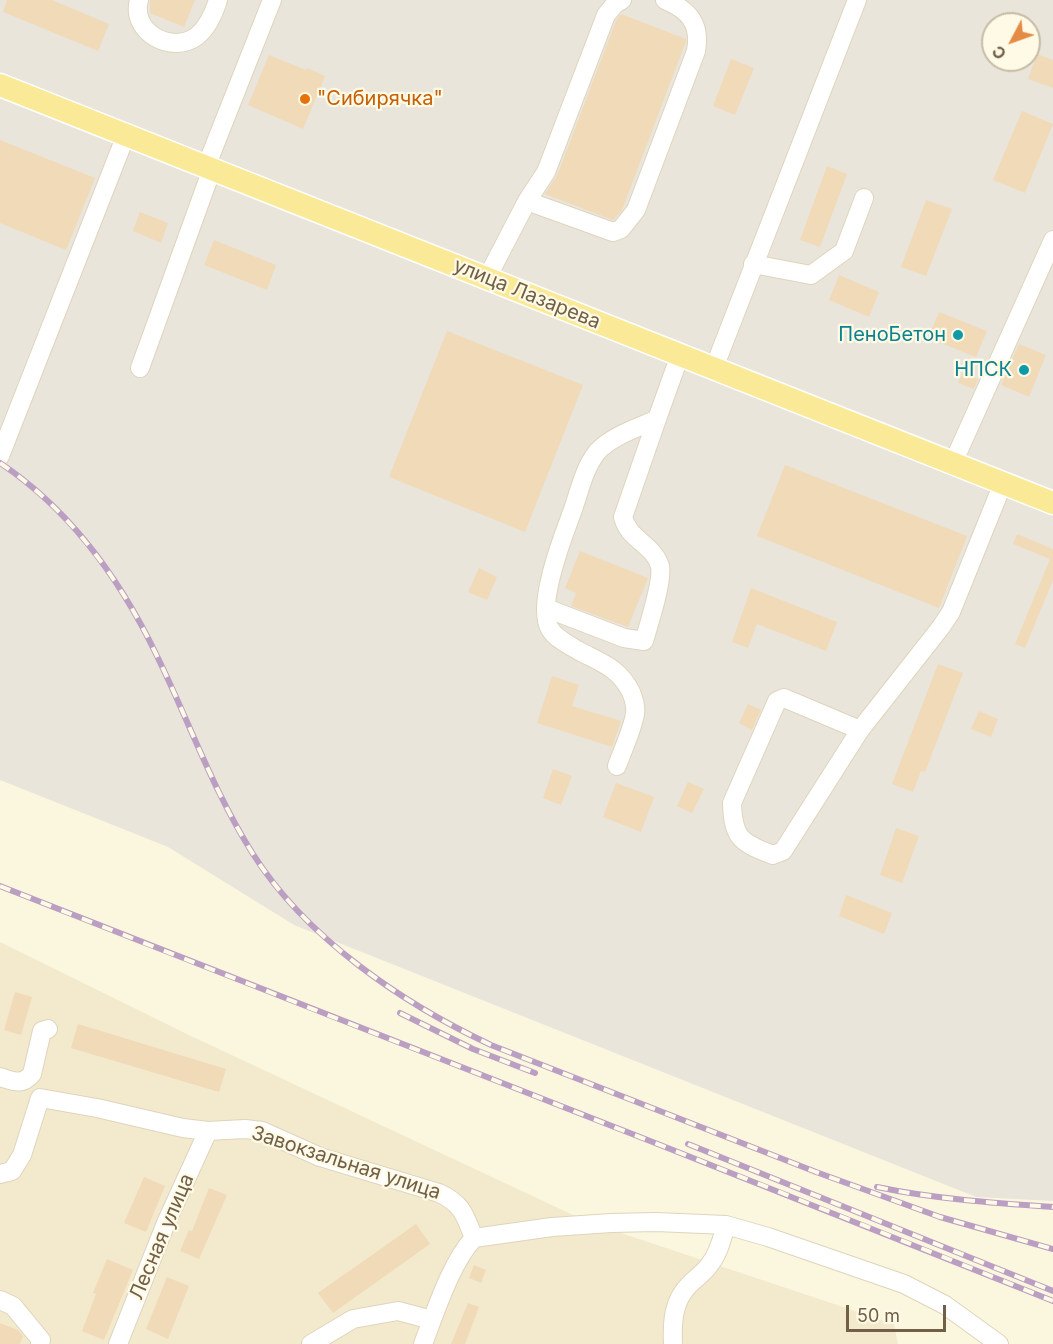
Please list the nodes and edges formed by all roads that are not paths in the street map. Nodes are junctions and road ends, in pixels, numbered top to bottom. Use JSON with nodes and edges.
{"nodes":[{"id":1,"x":139,"y":0,"type":"edge"},
{"id":2,"x":218,"y":0,"type":"edge"},
{"id":3,"x":272,"y":0,"type":"edge"},
{"id":4,"x":622,"y":0,"type":"edge"},
{"id":5,"x":665,"y":0,"type":"edge"},
{"id":6,"x":857,"y":0,"type":"edge"},
{"id":7,"x":0,"y":85,"type":"edge"},
{"id":8,"x":126,"y":135,"type":"junction"},
{"id":9,"x":209,"y":168,"type":"junction"},
{"id":10,"x":864,"y":198,"type":"dead end"},
{"id":11,"x":526,"y":201,"type":"junction"},
{"id":12,"x":1053,"y":240,"type":"edge"},
{"id":13,"x":753,"y":264,"type":"junction"},
{"id":14,"x":488,"y":278,"type":"junction"},
{"id":15,"x":681,"y":355,"type":"junction"},
{"id":16,"x":140,"y":368,"type":"dead end"},
{"id":17,"x":714,"y":368,"type":"junction"},
{"id":18,"x":657,"y":419,"type":"junction"},
{"id":19,"x":0,"y":456,"type":"edge"},
{"id":20,"x":953,"y":463,"type":"junction"},
{"id":21,"x":1003,"y":483,"type":"junction"},
{"id":22,"x":1053,"y":503,"type":"edge"},
{"id":23,"x":546,"y":608,"type":"junction"},
{"id":24,"x":860,"y":730,"type":"junction"},
{"id":25,"x":617,"y":766,"type":"dead end"},
{"id":26,"x":48,"y":1029,"type":"dead end"},
{"id":27,"x":8,"y":1080,"type":"edge"},
{"id":28,"x":208,"y":1131,"type":"junction"},
{"id":29,"x":0,"y":1174,"type":"edge"},
{"id":30,"x":726,"y":1225,"type":"junction"},
{"id":31,"x":474,"y":1238,"type":"junction"},
{"id":32,"x":0,"y":1300,"type":"edge"},
{"id":33,"x":432,"y":1320,"type":"junction"},
{"id":34,"x":40,"y":1344,"type":"edge"},
{"id":35,"x":118,"y":1344,"type":"edge"},
{"id":36,"x":311,"y":1344,"type":"edge"},
{"id":37,"x":423,"y":1344,"type":"edge"},
{"id":38,"x":673,"y":1344,"type":"edge"},
{"id":39,"x":999,"y":1344,"type":"edge"}],
"edges":[{"from":1,"to":2,"type":"street"},
{"from":3,"to":9,"type":"street"},
{"from":4,"to":11,"type":"street"},
{"from":5,"to":11,"type":"street"},
{"from":6,"to":13,"type":"street"},
{"from":7,"to":8,"type":"main road","name":"улица Лазарева"},
{"from":8,"to":9,"type":"main road","name":"улица Лазарева"},
{"from":8,"to":19,"type":"street"},
{"from":9,"to":14,"type":"main road","name":"улица Лазарева"},
{"from":9,"to":16,"type":"street"},
{"from":10,"to":13,"type":"street"},
{"from":11,"to":14,"type":"street"},
{"from":12,"to":20,"type":"street"},
{"from":13,"to":17,"type":"street"},
{"from":14,"to":15,"type":"main road","name":"улица Лазарева"},
{"from":15,"to":17,"type":"main road","name":"улица Лазарева"},
{"from":15,"to":18,"type":"street"},
{"from":17,"to":20,"type":"main road","name":"улица Лазарева"},
{"from":18,"to":23,"type":"street"},
{"from":18,"to":23,"type":"street"},
{"from":20,"to":21,"type":"main road","name":"улица Лазарева"},
{"from":21,"to":22,"type":"main road","name":"улица Лазарева"},
{"from":21,"to":24,"type":"street"},
{"from":23,"to":25,"type":"street"},
{"from":24,"to":24,"type":"street"},
{"from":26,"to":27,"type":"street"},
{"from":28,"to":29,"type":"street","name":"Завокзальная улица"},
{"from":28,"to":31,"type":"street","name":"Завокзальная улица"},
{"from":28,"to":35,"type":"street","name":"Лесная улица"},
{"from":30,"to":31,"type":"street"},
{"from":30,"to":38,"type":"street"},
{"from":30,"to":39,"type":"street"},
{"from":31,"to":33,"type":"street"},
{"from":32,"to":34,"type":"street"},
{"from":33,"to":36,"type":"street"},
{"from":33,"to":37,"type":"street"}]}
